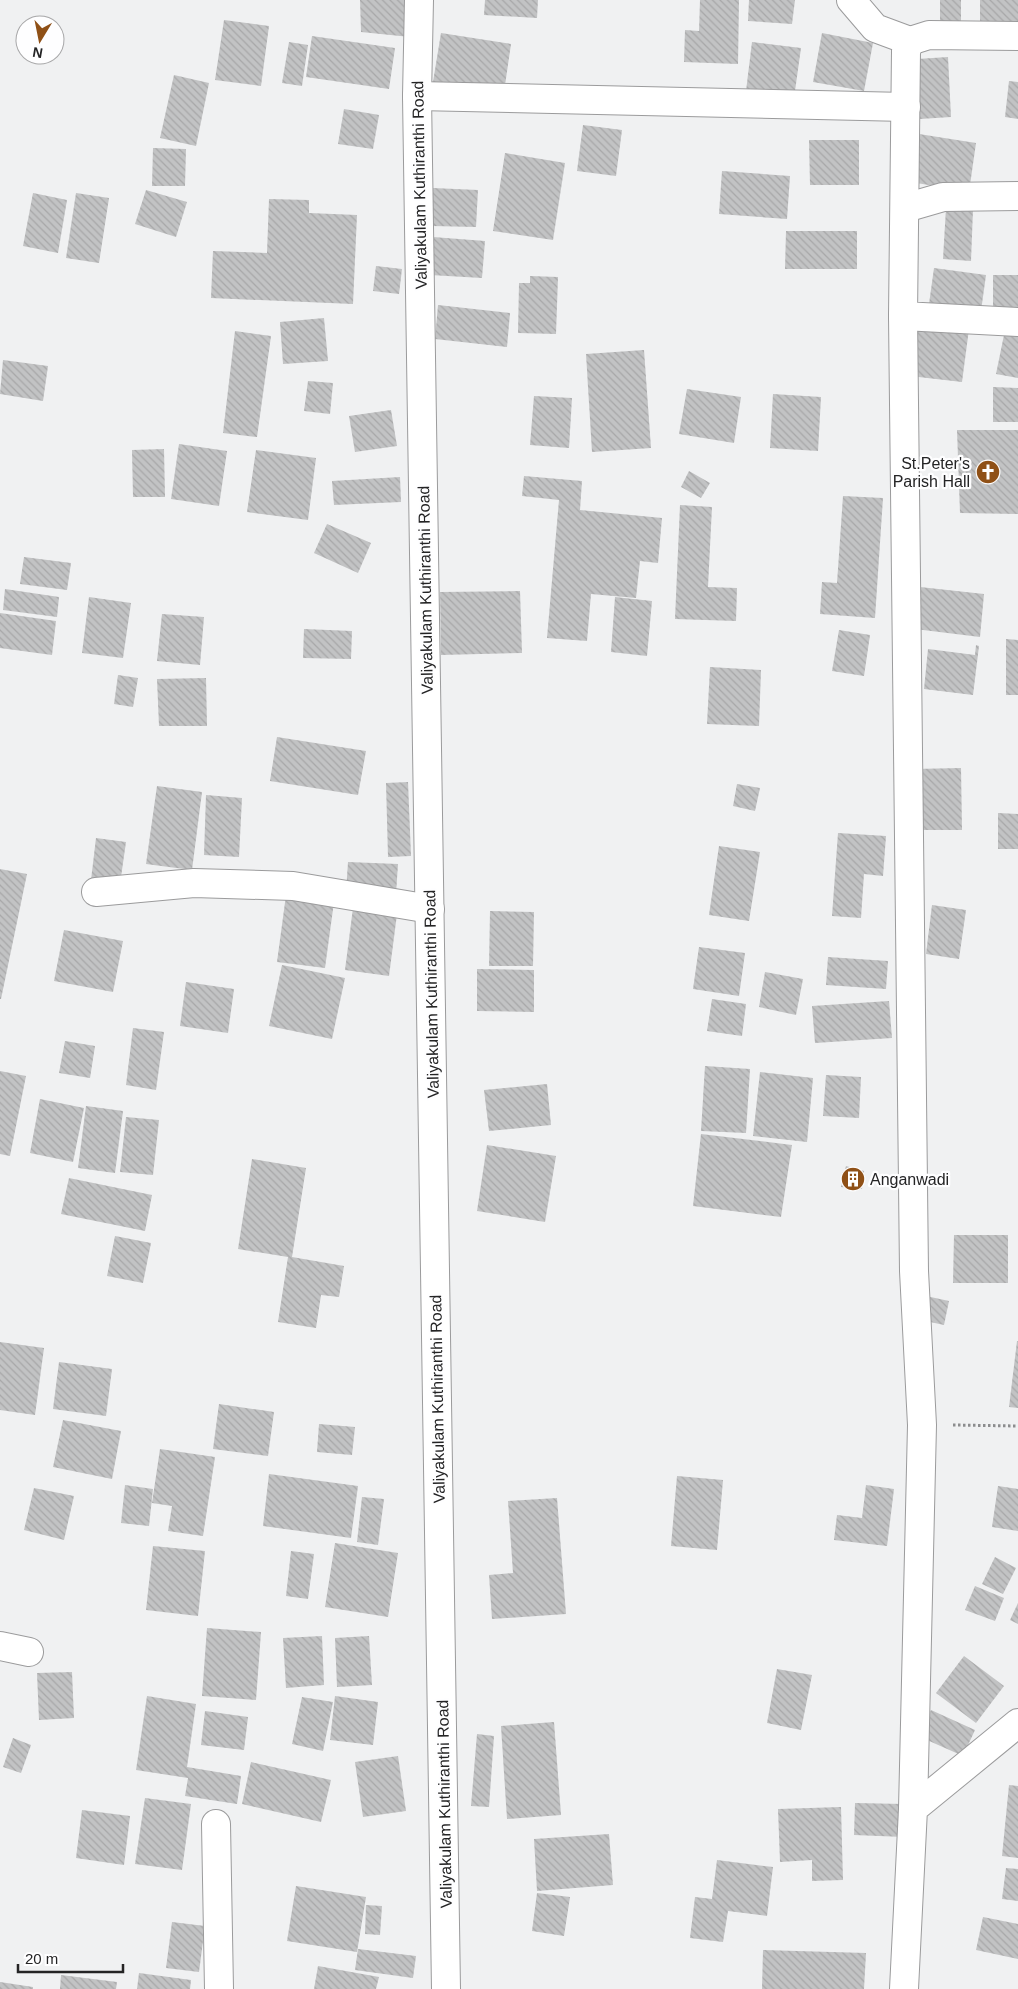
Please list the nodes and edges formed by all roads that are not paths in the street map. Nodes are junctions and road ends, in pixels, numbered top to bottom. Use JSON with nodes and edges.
{"nodes":[{"id":1,"x":419,"y":0,"type":"edge"},
{"id":2,"x":851,"y":0,"type":"edge"},
{"id":3,"x":1018,"y":36,"type":"edge"},
{"id":4,"x":910,"y":40,"type":"junction"},
{"id":5,"x":417,"y":96,"type":"junction"},
{"id":6,"x":906,"y":107,"type":"junction"},
{"id":7,"x":1018,"y":196,"type":"edge"},
{"id":8,"x":905,"y":208,"type":"junction"},
{"id":9,"x":903,"y":316,"type":"junction"},
{"id":10,"x":1018,"y":322,"type":"edge"},
{"id":11,"x":96,"y":892,"type":"dead end"},
{"id":12,"x":430,"y":909,"type":"junction"},
{"id":13,"x":0,"y":1646,"type":"edge"},
{"id":14,"x":29,"y":1652,"type":"dead end"},
{"id":15,"x":1018,"y":1723,"type":"edge"},
{"id":16,"x":913,"y":1809,"type":"junction"},
{"id":17,"x":216,"y":1824,"type":"dead end"},
{"id":18,"x":219,"y":1989,"type":"edge"},
{"id":19,"x":446,"y":1989,"type":"edge"},
{"id":20,"x":904,"y":1989,"type":"edge"}],
"edges":[{"from":1,"to":5,"type":"street","name":"Valiyakulam Kuthiranthi Road"},
{"from":2,"to":4,"type":"street"},
{"from":3,"to":4,"type":"street"},
{"from":4,"to":6,"type":"street"},
{"from":5,"to":6,"type":"street"},
{"from":5,"to":12,"type":"street","name":"Valiyakulam Kuthiranthi Road"},
{"from":6,"to":8,"type":"street"},
{"from":7,"to":8,"type":"street"},
{"from":8,"to":9,"type":"street"},
{"from":9,"to":10,"type":"street"},
{"from":9,"to":16,"type":"street"},
{"from":11,"to":12,"type":"street"},
{"from":12,"to":19,"type":"street","name":"Valiyakulam Kuthiranthi Road"},
{"from":13,"to":14,"type":"street"},
{"from":15,"to":16,"type":"street"},
{"from":16,"to":20,"type":"street"},
{"from":17,"to":18,"type":"street"}]}
